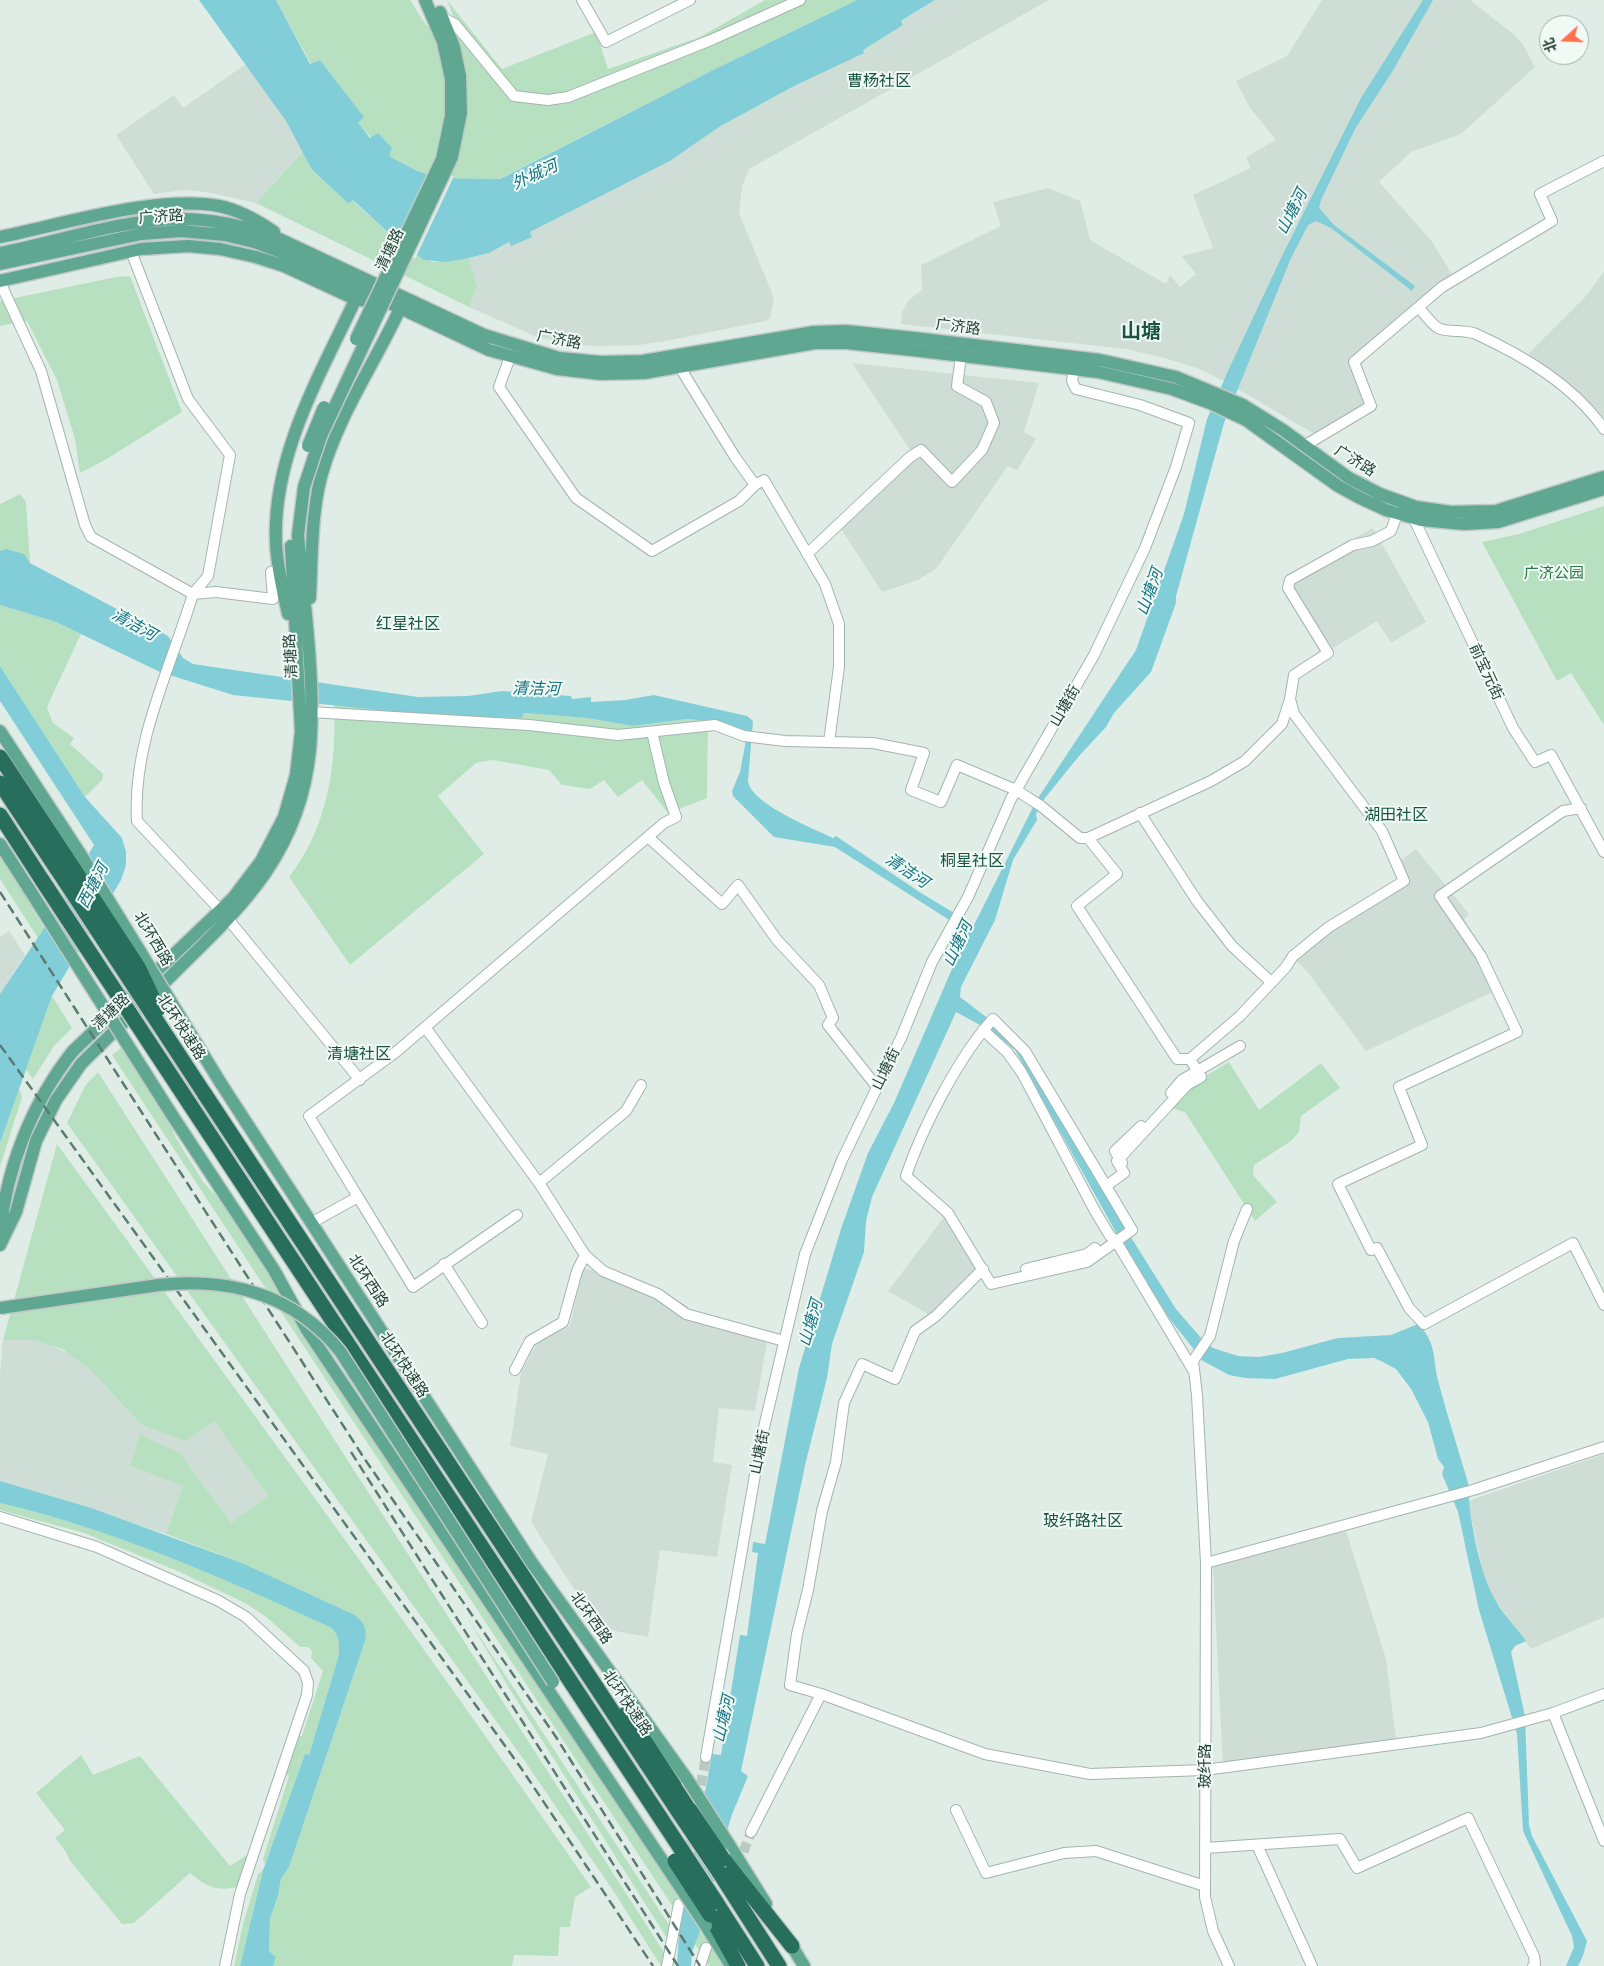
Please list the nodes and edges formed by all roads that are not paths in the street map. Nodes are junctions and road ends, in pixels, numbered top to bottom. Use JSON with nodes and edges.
{"nodes":[{"id":1,"x":582,"y":0,"type":"edge"},
{"id":2,"x":690,"y":0,"type":"edge"},
{"id":3,"x":800,"y":0,"type":"edge"},
{"id":4,"x":430,"y":1,"type":"edge"},
{"id":5,"x":443,"y":18,"type":"junction"},
{"id":6,"x":456,"y":78,"type":"junction"},
{"id":7,"x":1604,"y":160,"type":"edge"},
{"id":8,"x":0,"y":237,"type":"edge"},
{"id":9,"x":293,"y":244,"type":"junction"},
{"id":10,"x":131,"y":251,"type":"junction"},
{"id":11,"x":0,"y":253,"type":"edge"},
{"id":12,"x":0,"y":264,"type":"edge"},
{"id":13,"x":0,"y":281,"type":"edge"},
{"id":14,"x":361,"y":288,"type":"junction"},
{"id":15,"x":404,"y":302,"type":"junction"},
{"id":16,"x":1419,"y":308,"type":"junction"},
{"id":17,"x":961,"y":356,"type":"junction"},
{"id":18,"x":510,"y":357,"type":"junction"},
{"id":19,"x":679,"y":366,"type":"junction"},
{"id":20,"x":1074,"y":369,"type":"junction"},
{"id":21,"x":1121,"y":370,"type":"junction"},
{"id":22,"x":1604,"y":429,"type":"edge"},
{"id":23,"x":1279,"y":435,"type":"junction"},
{"id":24,"x":1304,"y":446,"type":"junction"},
{"id":25,"x":1604,"y":477,"type":"edge"},
{"id":26,"x":755,"y":485,"type":"junction"},
{"id":27,"x":1604,"y":489,"type":"edge"},
{"id":28,"x":1400,"y":508,"type":"junction"},
{"id":29,"x":1415,"y":513,"type":"junction"},
{"id":30,"x":807,"y":554,"type":"junction"},
{"id":31,"x":279,"y":572,"type":"junction"},
{"id":32,"x":192,"y":594,"type":"junction"},
{"id":33,"x":302,"y":653,"type":"junction"},
{"id":34,"x":1290,"y":700,"type":"junction"},
{"id":35,"x":307,"y":708,"type":"junction"},
{"id":36,"x":0,"y":731,"type":"edge"},
{"id":37,"x":652,"y":732,"type":"junction"},
{"id":38,"x":829,"y":742,"type":"junction"},
{"id":39,"x":0,"y":757,"type":"edge"},
{"id":40,"x":0,"y":783,"type":"edge"},
{"id":41,"x":1016,"y":790,"type":"junction"},
{"id":42,"x":1581,"y":808,"type":"junction"},
{"id":43,"x":1140,"y":813,"type":"junction"},
{"id":44,"x":0,"y":816,"type":"edge"},
{"id":45,"x":648,"y":837,"type":"junction"},
{"id":46,"x":1088,"y":838,"type":"junction"},
{"id":47,"x":0,"y":844,"type":"edge"},
{"id":48,"x":1604,"y":852,"type":"edge"},
{"id":49,"x":68,"y":860,"type":"junction"},
{"id":50,"x":225,"y":915,"type":"junction"},
{"id":51,"x":1271,"y":982,"type":"junction"},
{"id":52,"x":426,"y":1027,"type":"junction"},
{"id":53,"x":984,"y":1029,"type":"junction"},
{"id":54,"x":1240,"y":1046,"type":"dead end"},
{"id":55,"x":1190,"y":1059,"type":"junction"},
{"id":56,"x":360,"y":1080,"type":"junction"},
{"id":57,"x":641,"y":1085,"type":"dead end"},
{"id":58,"x":877,"y":1087,"type":"junction"},
{"id":59,"x":539,"y":1183,"type":"junction"},
{"id":60,"x":1107,"y":1183,"type":"junction"},
{"id":61,"x":358,"y":1196,"type":"junction"},
{"id":62,"x":1247,"y":1209,"type":"dead end"},
{"id":63,"x":517,"y":1215,"type":"dead end"},
{"id":64,"x":311,"y":1223,"type":"junction"},
{"id":65,"x":0,"y":1234,"type":"edge"},
{"id":66,"x":1114,"y":1239,"type":"junction"},
{"id":67,"x":0,"y":1245,"type":"edge"},
{"id":68,"x":585,"y":1255,"type":"junction"},
{"id":69,"x":444,"y":1264,"type":"junction"},
{"id":70,"x":983,"y":1270,"type":"junction"},
{"id":71,"x":995,"y":1280,"type":"dead end"},
{"id":72,"x":1604,"y":1305,"type":"edge"},
{"id":73,"x":0,"y":1308,"type":"edge"},
{"id":74,"x":482,"y":1324,"type":"dead end"},
{"id":75,"x":784,"y":1341,"type":"junction"},
{"id":76,"x":1193,"y":1365,"type":"junction"},
{"id":77,"x":515,"y":1370,"type":"dead end"},
{"id":78,"x":1604,"y":1447,"type":"edge"},
{"id":79,"x":0,"y":1517,"type":"edge"},
{"id":80,"x":1206,"y":1563,"type":"junction"},
{"id":81,"x":821,"y":1694,"type":"junction"},
{"id":82,"x":1604,"y":1694,"type":"edge"},
{"id":83,"x":1553,"y":1713,"type":"junction"},
{"id":84,"x":706,"y":1757,"type":"tunnel mouth"},
{"id":85,"x":1205,"y":1770,"type":"junction"},
{"id":86,"x":626,"y":1804,"type":"junction"},
{"id":87,"x":956,"y":1810,"type":"dead end"},
{"id":88,"x":752,"y":1832,"type":"tunnel mouth"},
{"id":89,"x":1604,"y":1841,"type":"edge"},
{"id":90,"x":1257,"y":1844,"type":"junction"},
{"id":91,"x":1205,"y":1848,"type":"junction"},
{"id":92,"x":676,"y":1861,"type":"junction"},
{"id":93,"x":721,"y":1866,"type":"junction"},
{"id":94,"x":1205,"y":1886,"type":"junction"},
{"id":95,"x":679,"y":1904,"type":"dead end"},
{"id":96,"x":711,"y":1915,"type":"junction"},
{"id":97,"x":792,"y":1946,"type":"junction"},
{"id":98,"x":706,"y":1948,"type":"dead end"},
{"id":99,"x":226,"y":1966,"type":"edge"},
{"id":100,"x":667,"y":1966,"type":"edge"},
{"id":101,"x":700,"y":1966,"type":"edge"},
{"id":102,"x":731,"y":1966,"type":"edge"},
{"id":103,"x":738,"y":1966,"type":"edge"},
{"id":104,"x":757,"y":1966,"type":"edge"},
{"id":105,"x":779,"y":1966,"type":"edge"},
{"id":106,"x":804,"y":1966,"type":"edge"},
{"id":107,"x":1228,"y":1966,"type":"edge"},
{"id":108,"x":1312,"y":1966,"type":"edge"},
{"id":109,"x":1533,"y":1966,"type":"edge"}],
"edges":[{"from":1,"to":2,"type":"street"},
{"from":3,"to":5,"type":"street"},
{"from":4,"to":5,"type":"main road","name":"清塘路"},
{"from":4,"to":6,"type":"main road","name":"清塘路"},
{"from":5,"to":6,"type":"main road","name":"清塘路"},
{"from":6,"to":33,"type":"main road","name":"清塘路","bridge":true},
{"from":7,"to":16,"type":"street"},
{"from":8,"to":9,"type":"main road","name":"广济路"},
{"from":9,"to":11,"type":"main road","name":"广济路"},
{"from":9,"to":14,"type":"main road","name":"广济路"},
{"from":10,"to":13,"type":"main road","name":"广济路"},
{"from":10,"to":14,"type":"main road","name":"广济路"},
{"from":10,"to":32,"type":"street"},
{"from":12,"to":14,"type":"main road","name":"广济路"},
{"from":13,"to":32,"type":"street"},
{"from":14,"to":15,"type":"main road","name":"广济路"},
{"from":14,"to":31,"type":"main road"},
{"from":15,"to":18,"type":"main road","name":"广济路"},
{"from":15,"to":21,"type":"main road","name":"广济路"},
{"from":15,"to":33,"type":"main road"},
{"from":16,"to":22,"type":"street"},
{"from":16,"to":24,"type":"street"},
{"from":17,"to":19,"type":"main road","name":"广济路"},
{"from":17,"to":20,"type":"main road","name":"广济路"},
{"from":17,"to":30,"type":"street"},
{"from":18,"to":19,"type":"main road","name":"广济路"},
{"from":18,"to":26,"type":"street"},
{"from":19,"to":26,"type":"street"},
{"from":20,"to":21,"type":"main road","name":"广济路"},
{"from":20,"to":41,"type":"street","name":"山塘街"},
{"from":21,"to":23,"type":"main road","name":"广济路"},
{"from":23,"to":24,"type":"main road","name":"广济路"},
{"from":23,"to":28,"type":"main road","name":"广济路"},
{"from":24,"to":28,"type":"main road","name":"广济路"},
{"from":25,"to":29,"type":"main road","name":"广济路"},
{"from":26,"to":30,"type":"street"},
{"from":27,"to":29,"type":"main road","name":"广济路"},
{"from":28,"to":29,"type":"main road","name":"广济路"},
{"from":28,"to":34,"type":"street"},
{"from":29,"to":42,"type":"street","name":"前宝元街"},
{"from":30,"to":38,"type":"street"},
{"from":31,"to":32,"type":"street"},
{"from":31,"to":33,"type":"main road"},
{"from":32,"to":50,"type":"street"},
{"from":33,"to":35,"type":"main road","name":"清塘路"},
{"from":34,"to":43,"type":"street"},
{"from":34,"to":51,"type":"street"},
{"from":35,"to":37,"type":"street"},
{"from":35,"to":50,"type":"main road","name":"清塘路"},
{"from":36,"to":49,"type":"main road","name":"北环西路"},
{"from":37,"to":38,"type":"street"},
{"from":37,"to":45,"type":"street"},
{"from":38,"to":41,"type":"street"},
{"from":39,"to":49,"type":"highway"},
{"from":40,"to":49,"type":"highway"},
{"from":41,"to":46,"type":"street"},
{"from":41,"to":58,"type":"street","name":"山塘街"},
{"from":42,"to":48,"type":"street"},
{"from":42,"to":72,"type":"street"},
{"from":43,"to":46,"type":"street"},
{"from":43,"to":51,"type":"street"},
{"from":44,"to":92,"type":"highway","bridge":true},
{"from":45,"to":52,"type":"street"},
{"from":45,"to":58,"type":"street"},
{"from":46,"to":55,"type":"street"},
{"from":47,"to":86,"type":"main road","bridge":true},
{"from":49,"to":64,"type":"main road","name":"北环西路","bridge":true},
{"from":49,"to":93,"type":"highway","name":"北环快速路","bridge":true},
{"from":50,"to":56,"type":"street"},
{"from":50,"to":65,"type":"main road","name":"清塘路"},
{"from":50,"to":67,"type":"main road","name":"清塘路"},
{"from":51,"to":55,"type":"street"},
{"from":52,"to":56,"type":"street"},
{"from":52,"to":59,"type":"street"},
{"from":53,"to":60,"type":"street"},
{"from":53,"to":66,"type":"street"},
{"from":53,"to":70,"type":"street"},
{"from":54,"to":60,"type":"street"},
{"from":55,"to":60,"type":"street"},
{"from":56,"to":61,"type":"street"},
{"from":57,"to":59,"type":"street"},
{"from":58,"to":75,"type":"street","name":"山塘街"},
{"from":59,"to":68,"type":"street"},
{"from":60,"to":66,"type":"street"},
{"from":61,"to":64,"type":"street"},
{"from":61,"to":69,"type":"street"},
{"from":62,"to":76,"type":"street"},
{"from":63,"to":69,"type":"street"},
{"from":64,"to":97,"type":"main road","name":"北环西路","bridge":true},
{"from":66,"to":70,"type":"street"},
{"from":66,"to":71,"type":"street"},
{"from":66,"to":76,"type":"street"},
{"from":68,"to":75,"type":"street"},
{"from":68,"to":77,"type":"street"},
{"from":69,"to":74,"type":"street"},
{"from":70,"to":81,"type":"street"},
{"from":73,"to":86,"type":"main road","bridge":true},
{"from":75,"to":84,"type":"street","name":"山塘街"},
{"from":76,"to":80,"type":"street","name":"玻纤路"},
{"from":78,"to":80,"type":"street"},
{"from":79,"to":99,"type":"street"},
{"from":80,"to":85,"type":"street","name":"玻纤路"},
{"from":81,"to":85,"type":"street"},
{"from":81,"to":88,"type":"street"},
{"from":82,"to":83,"type":"street"},
{"from":83,"to":85,"type":"street"},
{"from":83,"to":89,"type":"street"},
{"from":85,"to":91,"type":"street","name":"玻纤路"},
{"from":86,"to":92,"type":"main road"},
{"from":87,"to":94,"type":"street"},
{"from":90,"to":91,"type":"street"},
{"from":90,"to":108,"type":"street"},
{"from":90,"to":109,"type":"street"},
{"from":91,"to":94,"type":"street","name":"玻纤路"},
{"from":92,"to":96,"type":"highway","bridge":true},
{"from":93,"to":97,"type":"highway"},
{"from":93,"to":105,"type":"highway"},
{"from":94,"to":107,"type":"street","name":"玻纤路"},
{"from":95,"to":100,"type":"street"},
{"from":96,"to":102,"type":"main road"},
{"from":96,"to":103,"type":"highway"},
{"from":96,"to":104,"type":"highway"},
{"from":97,"to":106,"type":"main road","name":"北环西路"},
{"from":98,"to":101,"type":"street"}]}
